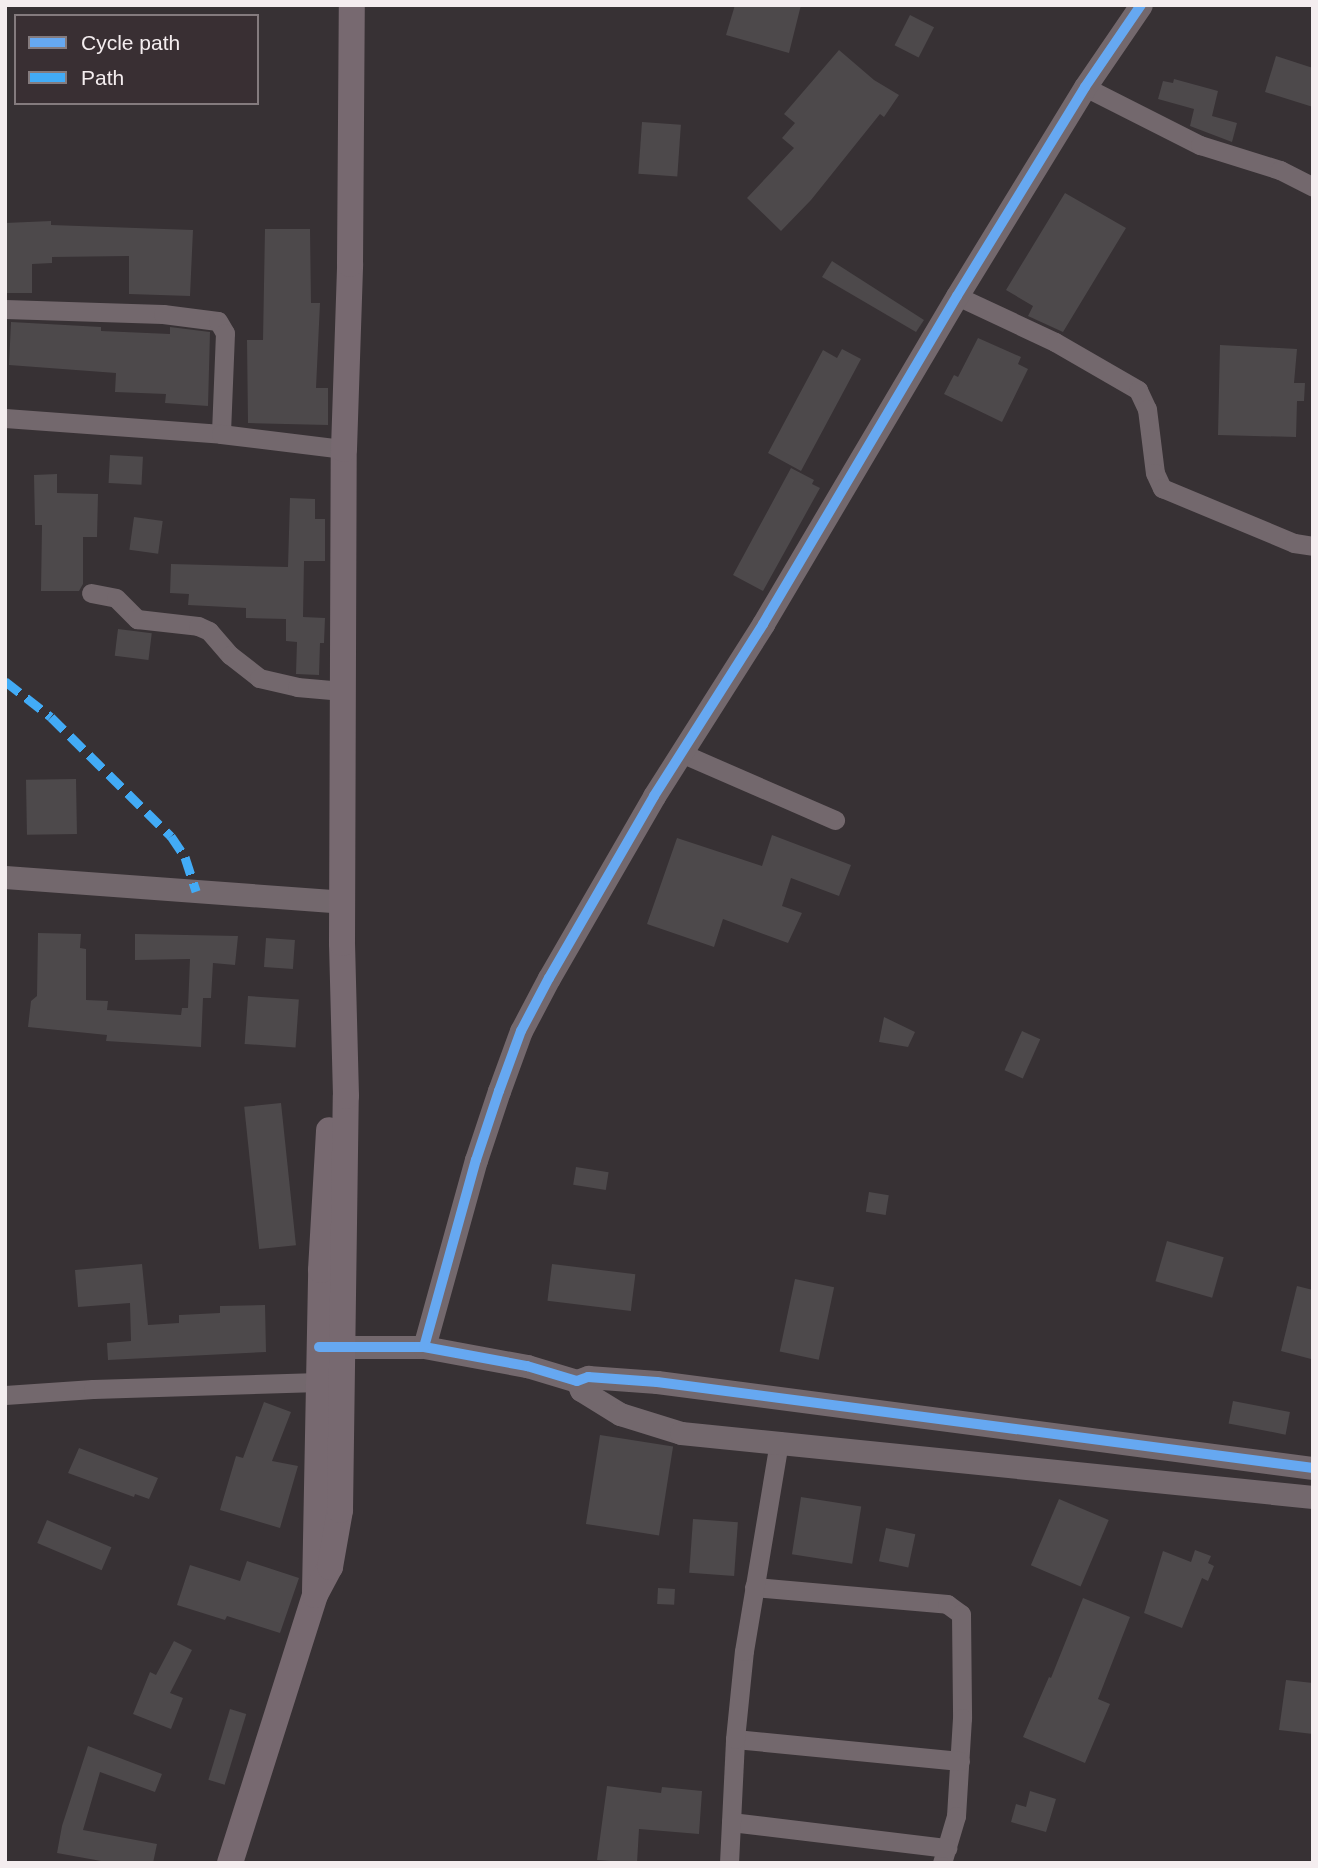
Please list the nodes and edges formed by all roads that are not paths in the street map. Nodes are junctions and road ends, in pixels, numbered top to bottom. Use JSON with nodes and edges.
{"nodes":[{"id":1,"x":352,"y":5,"type":"edge"},
{"id":2,"x":1141,"y":5,"type":"edge"},
{"id":3,"x":1085,"y":87,"type":"junction"},
{"id":4,"x":1313,"y":187,"type":"edge"},
{"id":5,"x":957,"y":296,"type":"junction"},
{"id":6,"x":5,"y":309,"type":"edge"},
{"id":7,"x":5,"y":418,"type":"edge"},
{"id":8,"x":222,"y":433,"type":"junction"},
{"id":9,"x":344,"y":449,"type":"junction"},
{"id":10,"x":1313,"y":546,"type":"edge"},
{"id":11,"x":90,"y":593,"type":"dead end"},
{"id":12,"x":343,"y":691,"type":"junction"},
{"id":13,"x":681,"y":753,"type":"junction"},
{"id":14,"x":835,"y":820,"type":"dead end"},
{"id":15,"x":5,"y":877,"type":"edge"},
{"id":16,"x":342,"y":902,"type":"junction"},
{"id":17,"x":331,"y":1347,"type":"junction"},
{"id":18,"x":424,"y":1348,"type":"junction"},
{"id":19,"x":577,"y":1381,"type":"junction"},
{"id":20,"x":319,"y":1382,"type":"junction"},
{"id":21,"x":5,"y":1395,"type":"edge"},
{"id":22,"x":779,"y":1441,"type":"junction"},
{"id":23,"x":1119,"y":1443,"type":"junction"},
{"id":24,"x":1313,"y":1468,"type":"edge"},
{"id":25,"x":1117,"y":1475,"type":"junction"},
{"id":26,"x":1313,"y":1497,"type":"edge"},
{"id":27,"x":754,"y":1587,"type":"junction"},
{"id":28,"x":315,"y":1595,"type":"junction"},
{"id":29,"x":735,"y":1739,"type":"junction"},
{"id":30,"x":960,"y":1761,"type":"junction"},
{"id":31,"x":731,"y":1822,"type":"junction"},
{"id":32,"x":944,"y":1856,"type":"edge"},
{"id":33,"x":230,"y":1863,"type":"edge"},
{"id":34,"x":243,"y":1863,"type":"edge"},
{"id":35,"x":729,"y":1863,"type":"edge"}],
"edges":[{"from":1,"to":9,"type":"main road"},
{"from":2,"to":3,"type":"street"},
{"from":3,"to":4,"type":"street"},
{"from":3,"to":5,"type":"street"},
{"from":5,"to":10,"type":"street"},
{"from":5,"to":13,"type":"street"},
{"from":6,"to":8,"type":"street"},
{"from":7,"to":8,"type":"street"},
{"from":8,"to":9,"type":"street"},
{"from":9,"to":12,"type":"main road"},
{"from":11,"to":12,"type":"street"},
{"from":12,"to":16,"type":"main road"},
{"from":13,"to":14,"type":"street"},
{"from":13,"to":18,"type":"street"},
{"from":15,"to":16,"type":"street"},
{"from":16,"to":17,"type":"main road"},
{"from":17,"to":18,"type":"street"},
{"from":17,"to":20,"type":"main road"},
{"from":17,"to":28,"type":"main road"},
{"from":18,"to":19,"type":"street"},
{"from":19,"to":22,"type":"street"},
{"from":19,"to":23,"type":"street"},
{"from":20,"to":21,"type":"street"},
{"from":20,"to":28,"type":"main road"},
{"from":22,"to":25,"type":"street"},
{"from":22,"to":27,"type":"street"},
{"from":23,"to":24,"type":"street"},
{"from":23,"to":25,"type":"street"},
{"from":25,"to":26,"type":"street"},
{"from":27,"to":29,"type":"street"},
{"from":27,"to":30,"type":"street"},
{"from":28,"to":33,"type":"main road"},
{"from":28,"to":34,"type":"main road"},
{"from":29,"to":30,"type":"street"},
{"from":29,"to":31,"type":"street"},
{"from":30,"to":32,"type":"street"},
{"from":31,"to":32,"type":"street"},
{"from":31,"to":35,"type":"street"}]}
